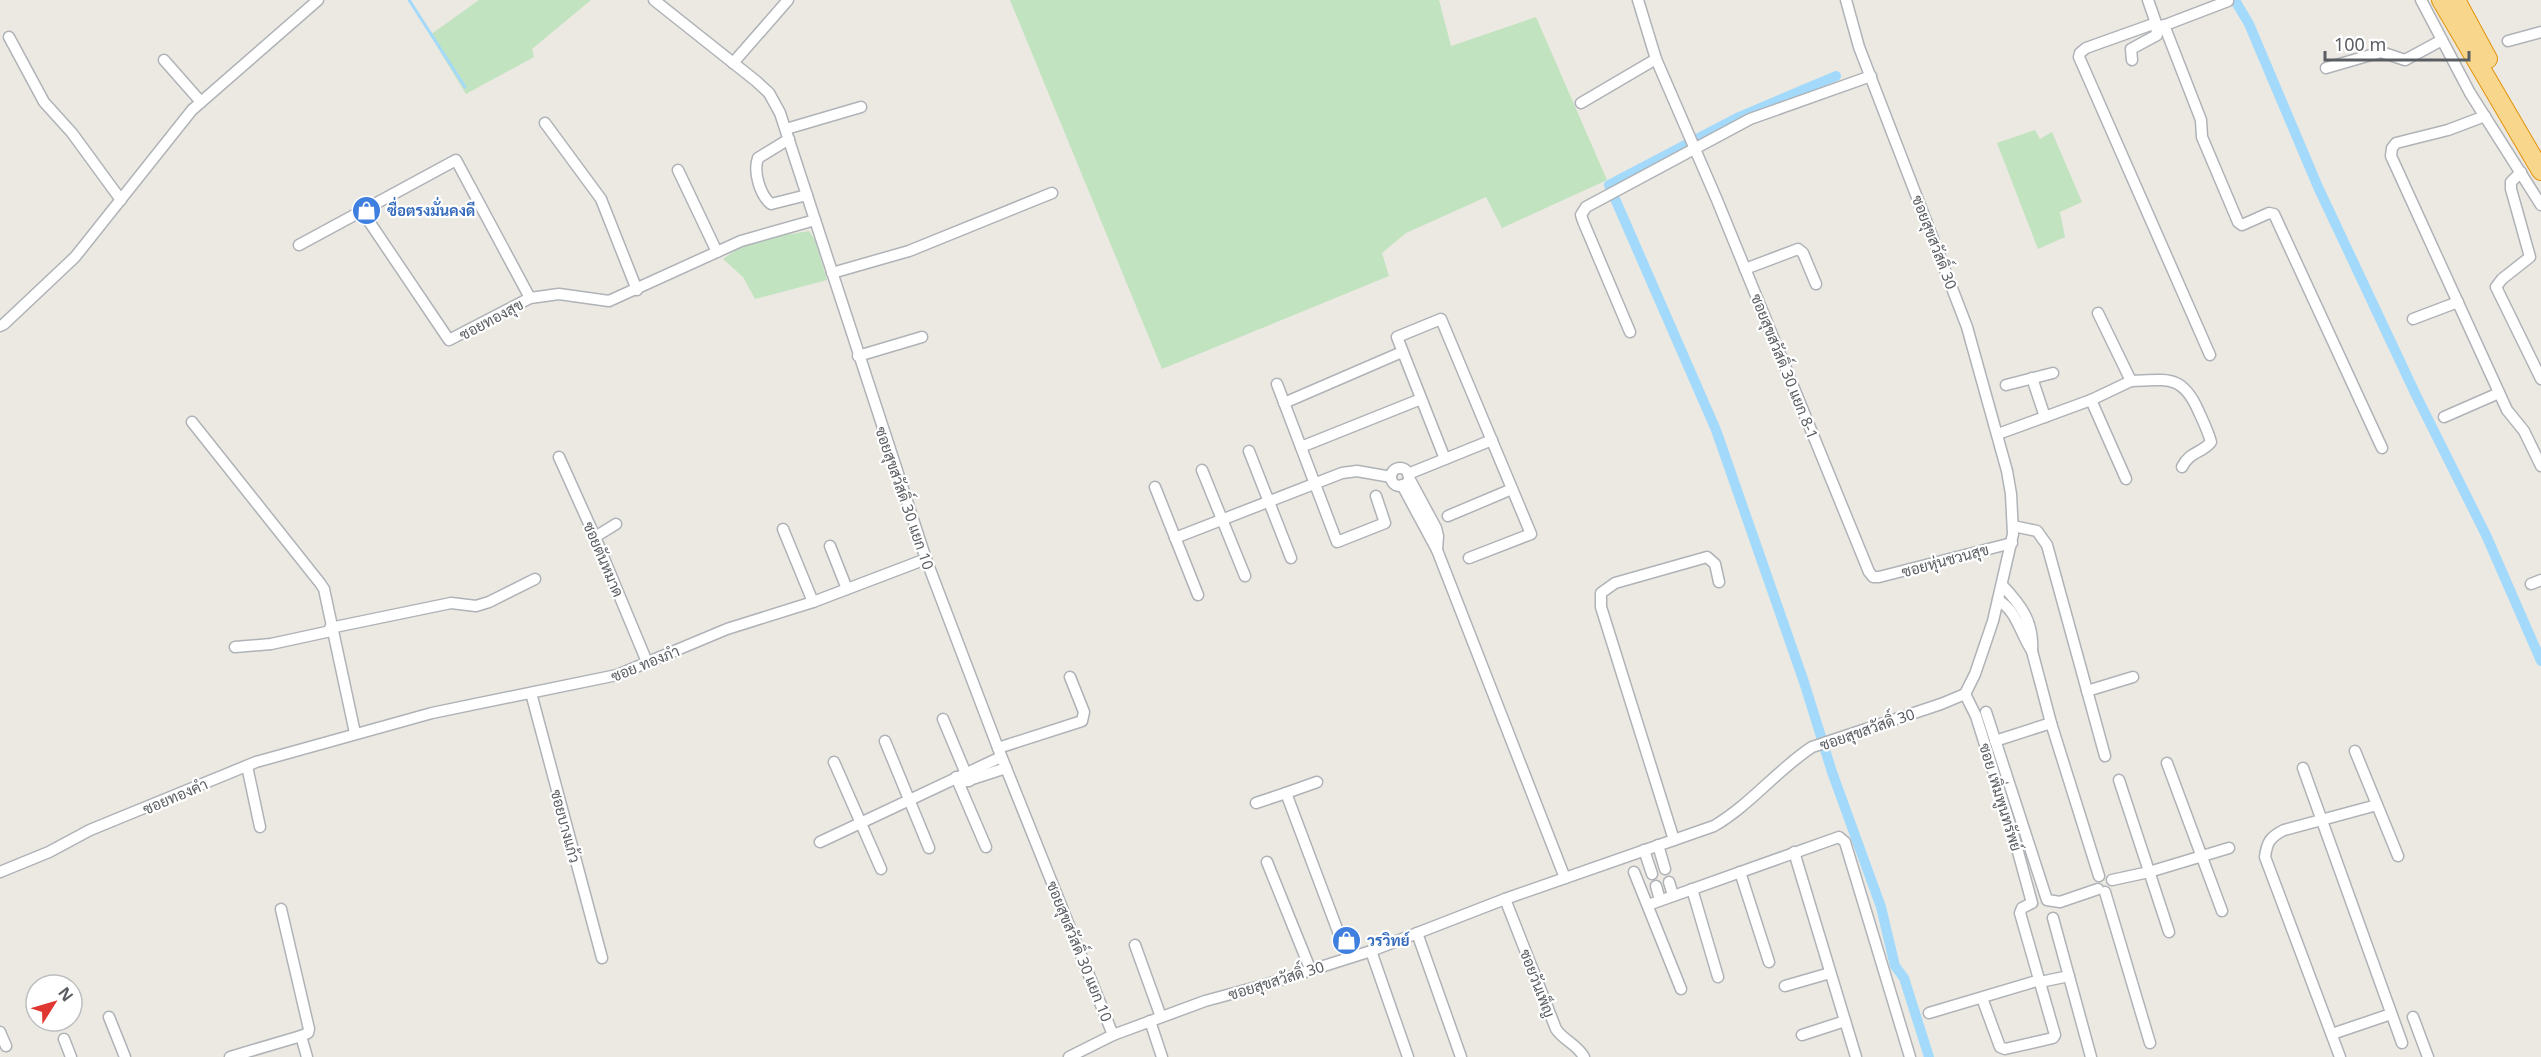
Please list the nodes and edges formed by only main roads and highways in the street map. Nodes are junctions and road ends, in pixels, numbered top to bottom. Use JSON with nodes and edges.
{"nodes":[{"id":1,"x":2441,"y":0,"type":"edge"},
{"id":2,"x":2456,"y":0,"type":"edge"},
{"id":3,"x":2541,"y":149,"type":"edge"},
{"id":4,"x":2541,"y":171,"type":"edge"}],
"edges":[{"from":1,"to":4,"type":"highway"},
{"from":2,"to":3,"type":"highway"}]}
